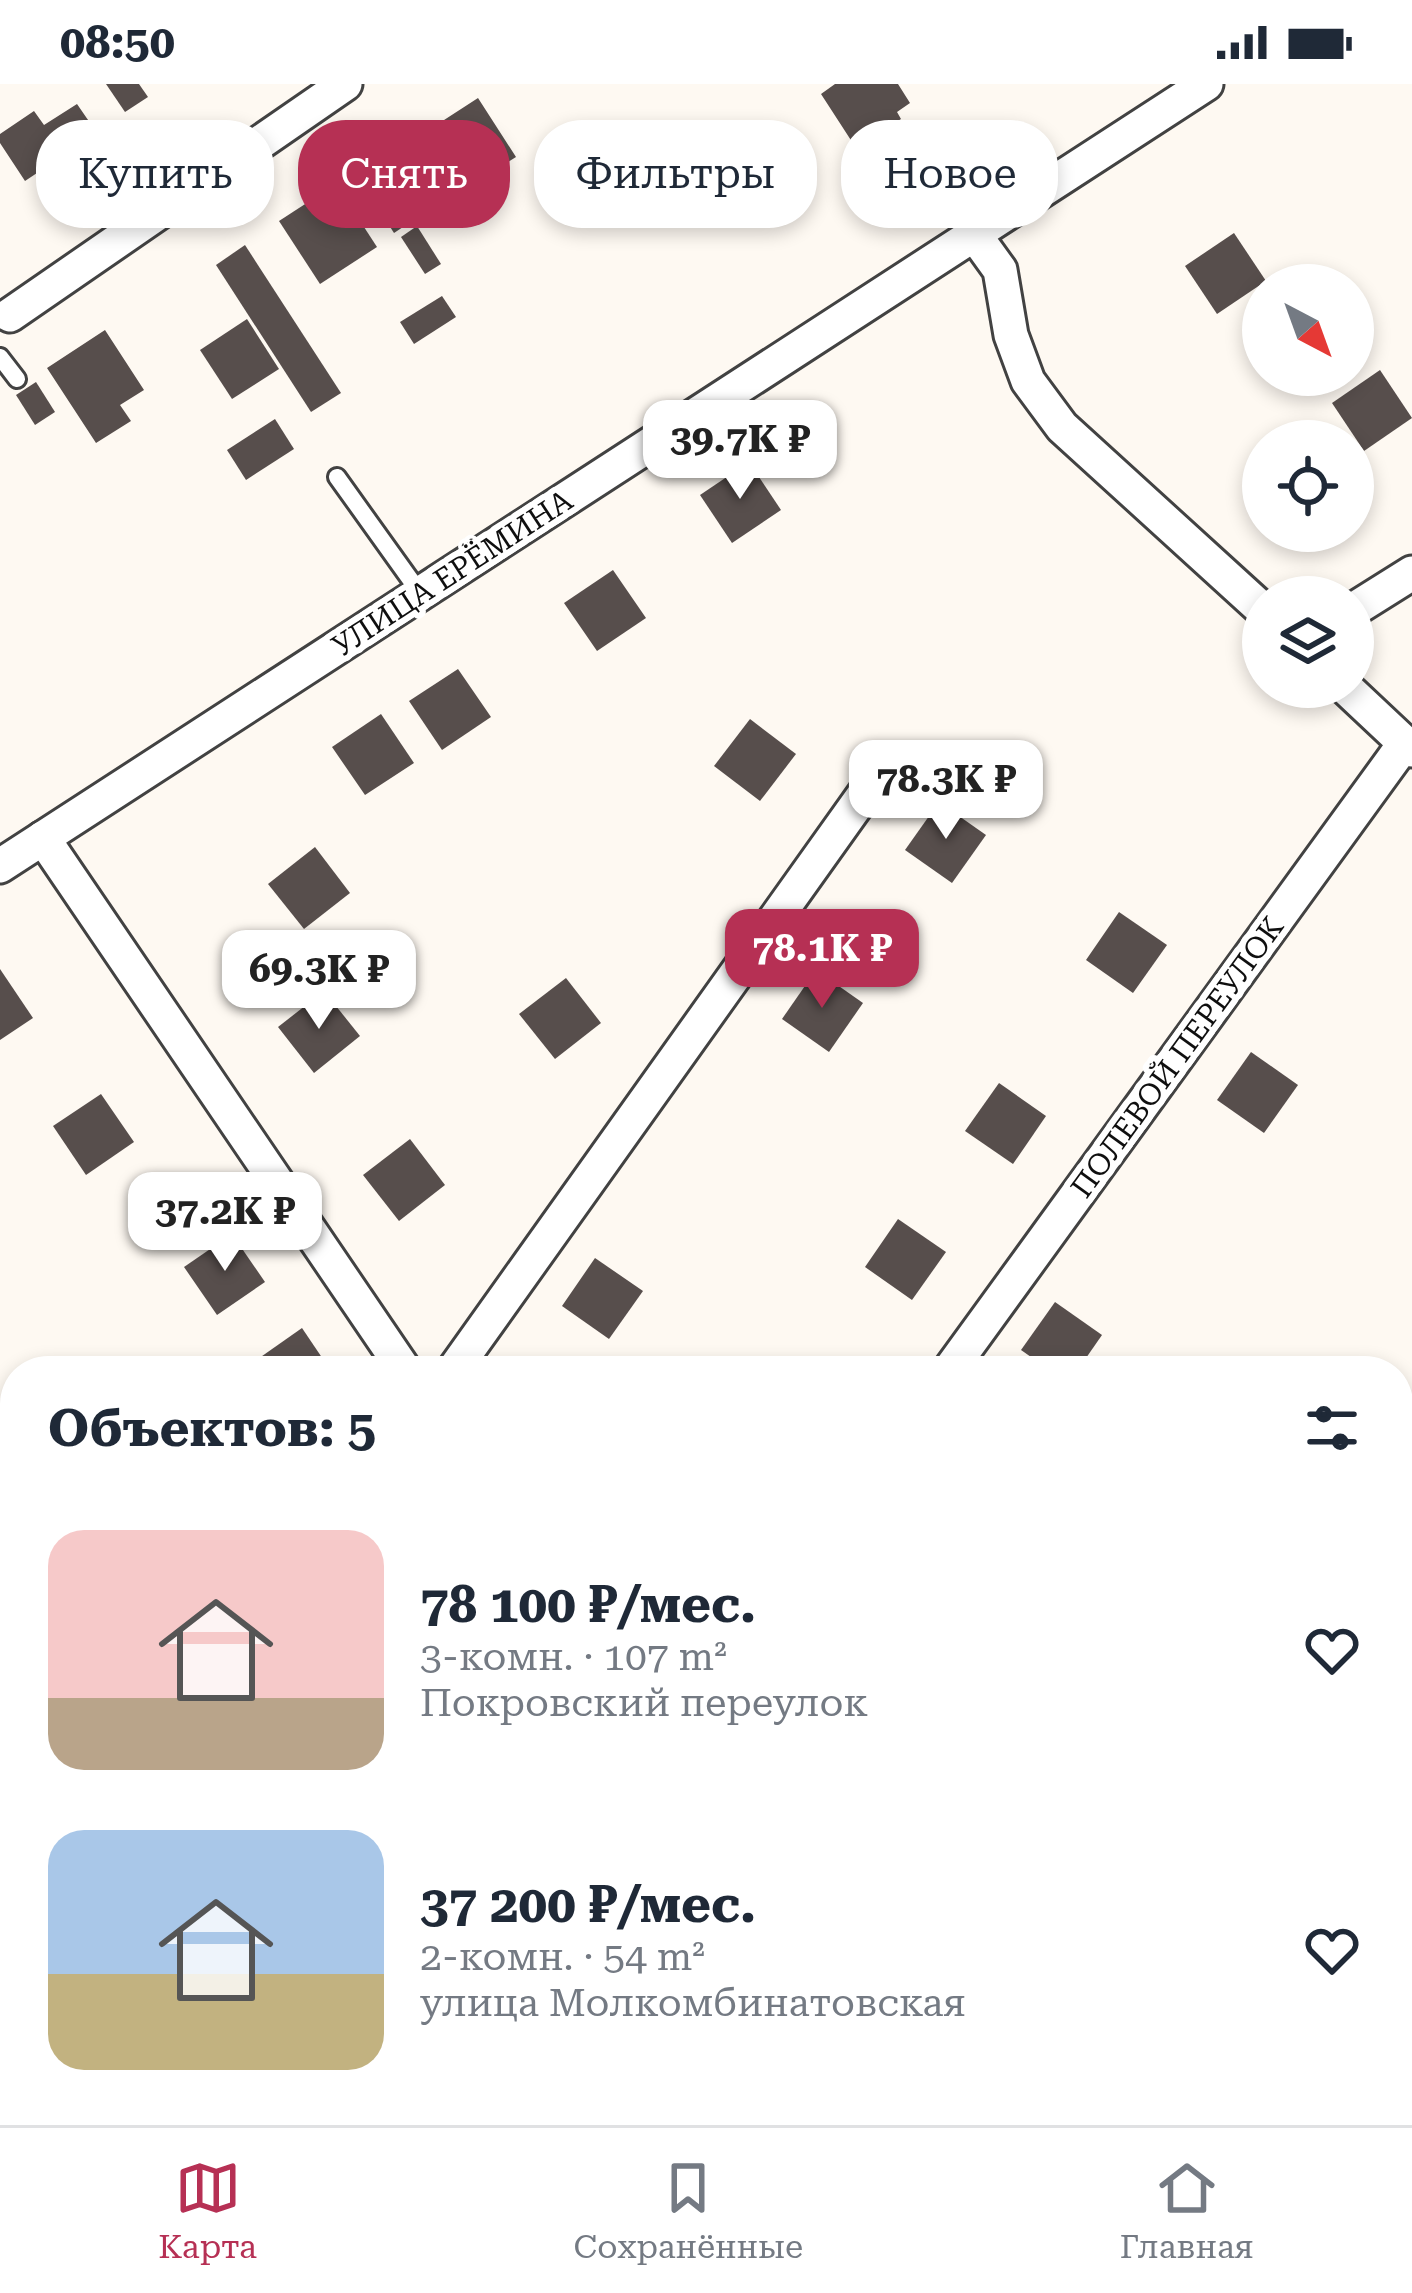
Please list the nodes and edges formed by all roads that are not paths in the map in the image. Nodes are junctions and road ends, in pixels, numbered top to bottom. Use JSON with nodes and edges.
{"nodes":[{"id":1,"x":345,"y":84,"type":"edge"},
{"id":2,"x":1207,"y":84,"type":"edge"},
{"id":3,"x":974,"y":234,"type":"junction"},
{"id":4,"x":5,"y":319,"type":"edge"},
{"id":5,"x":0,"y":357,"type":"edge"},
{"id":6,"x":17,"y":379,"type":"dead end"},
{"id":7,"x":338,"y":477,"type":"dead end"},
{"id":8,"x":1412,"y":573,"type":"edge"},
{"id":9,"x":1242,"y":590,"type":"edge"},
{"id":10,"x":420,"y":593,"type":"junction"},
{"id":11,"x":1374,"y":597,"type":"edge"},
{"id":12,"x":1367,"y":708,"type":"edge"},
{"id":13,"x":1409,"y":747,"type":"edge"},
{"id":14,"x":885,"y":765,"type":"dead end"},
{"id":15,"x":43,"y":838,"type":"junction"},
{"id":16,"x":0,"y":866,"type":"edge"},
{"id":17,"x":395,"y":1356,"type":"edge"},
{"id":18,"x":463,"y":1356,"type":"edge"},
{"id":19,"x":961,"y":1356,"type":"edge"}],
"edges":[{"from":1,"to":4,"type":"street"},
{"from":2,"to":3,"type":"street","name":"УЛИЦА ЕРЁМИНА"},
{"from":3,"to":9,"type":"street"},
{"from":3,"to":10,"type":"street","name":"УЛИЦА ЕРЁМИНА"},
{"from":5,"to":6,"type":"lane"},
{"from":7,"to":10,"type":"lane"},
{"from":8,"to":11,"type":"street"},
{"from":10,"to":15,"type":"street","name":"УЛИЦА ЕРЁМИНА"},
{"from":12,"to":13,"type":"street"},
{"from":13,"to":19,"type":"street","name":"ПОЛЕВОЙ ПЕРЕУЛОК"},
{"from":14,"to":18,"type":"street"},
{"from":15,"to":16,"type":"street","name":"УЛИЦА ЕРЁМИНА"},
{"from":15,"to":17,"type":"street"}]}
